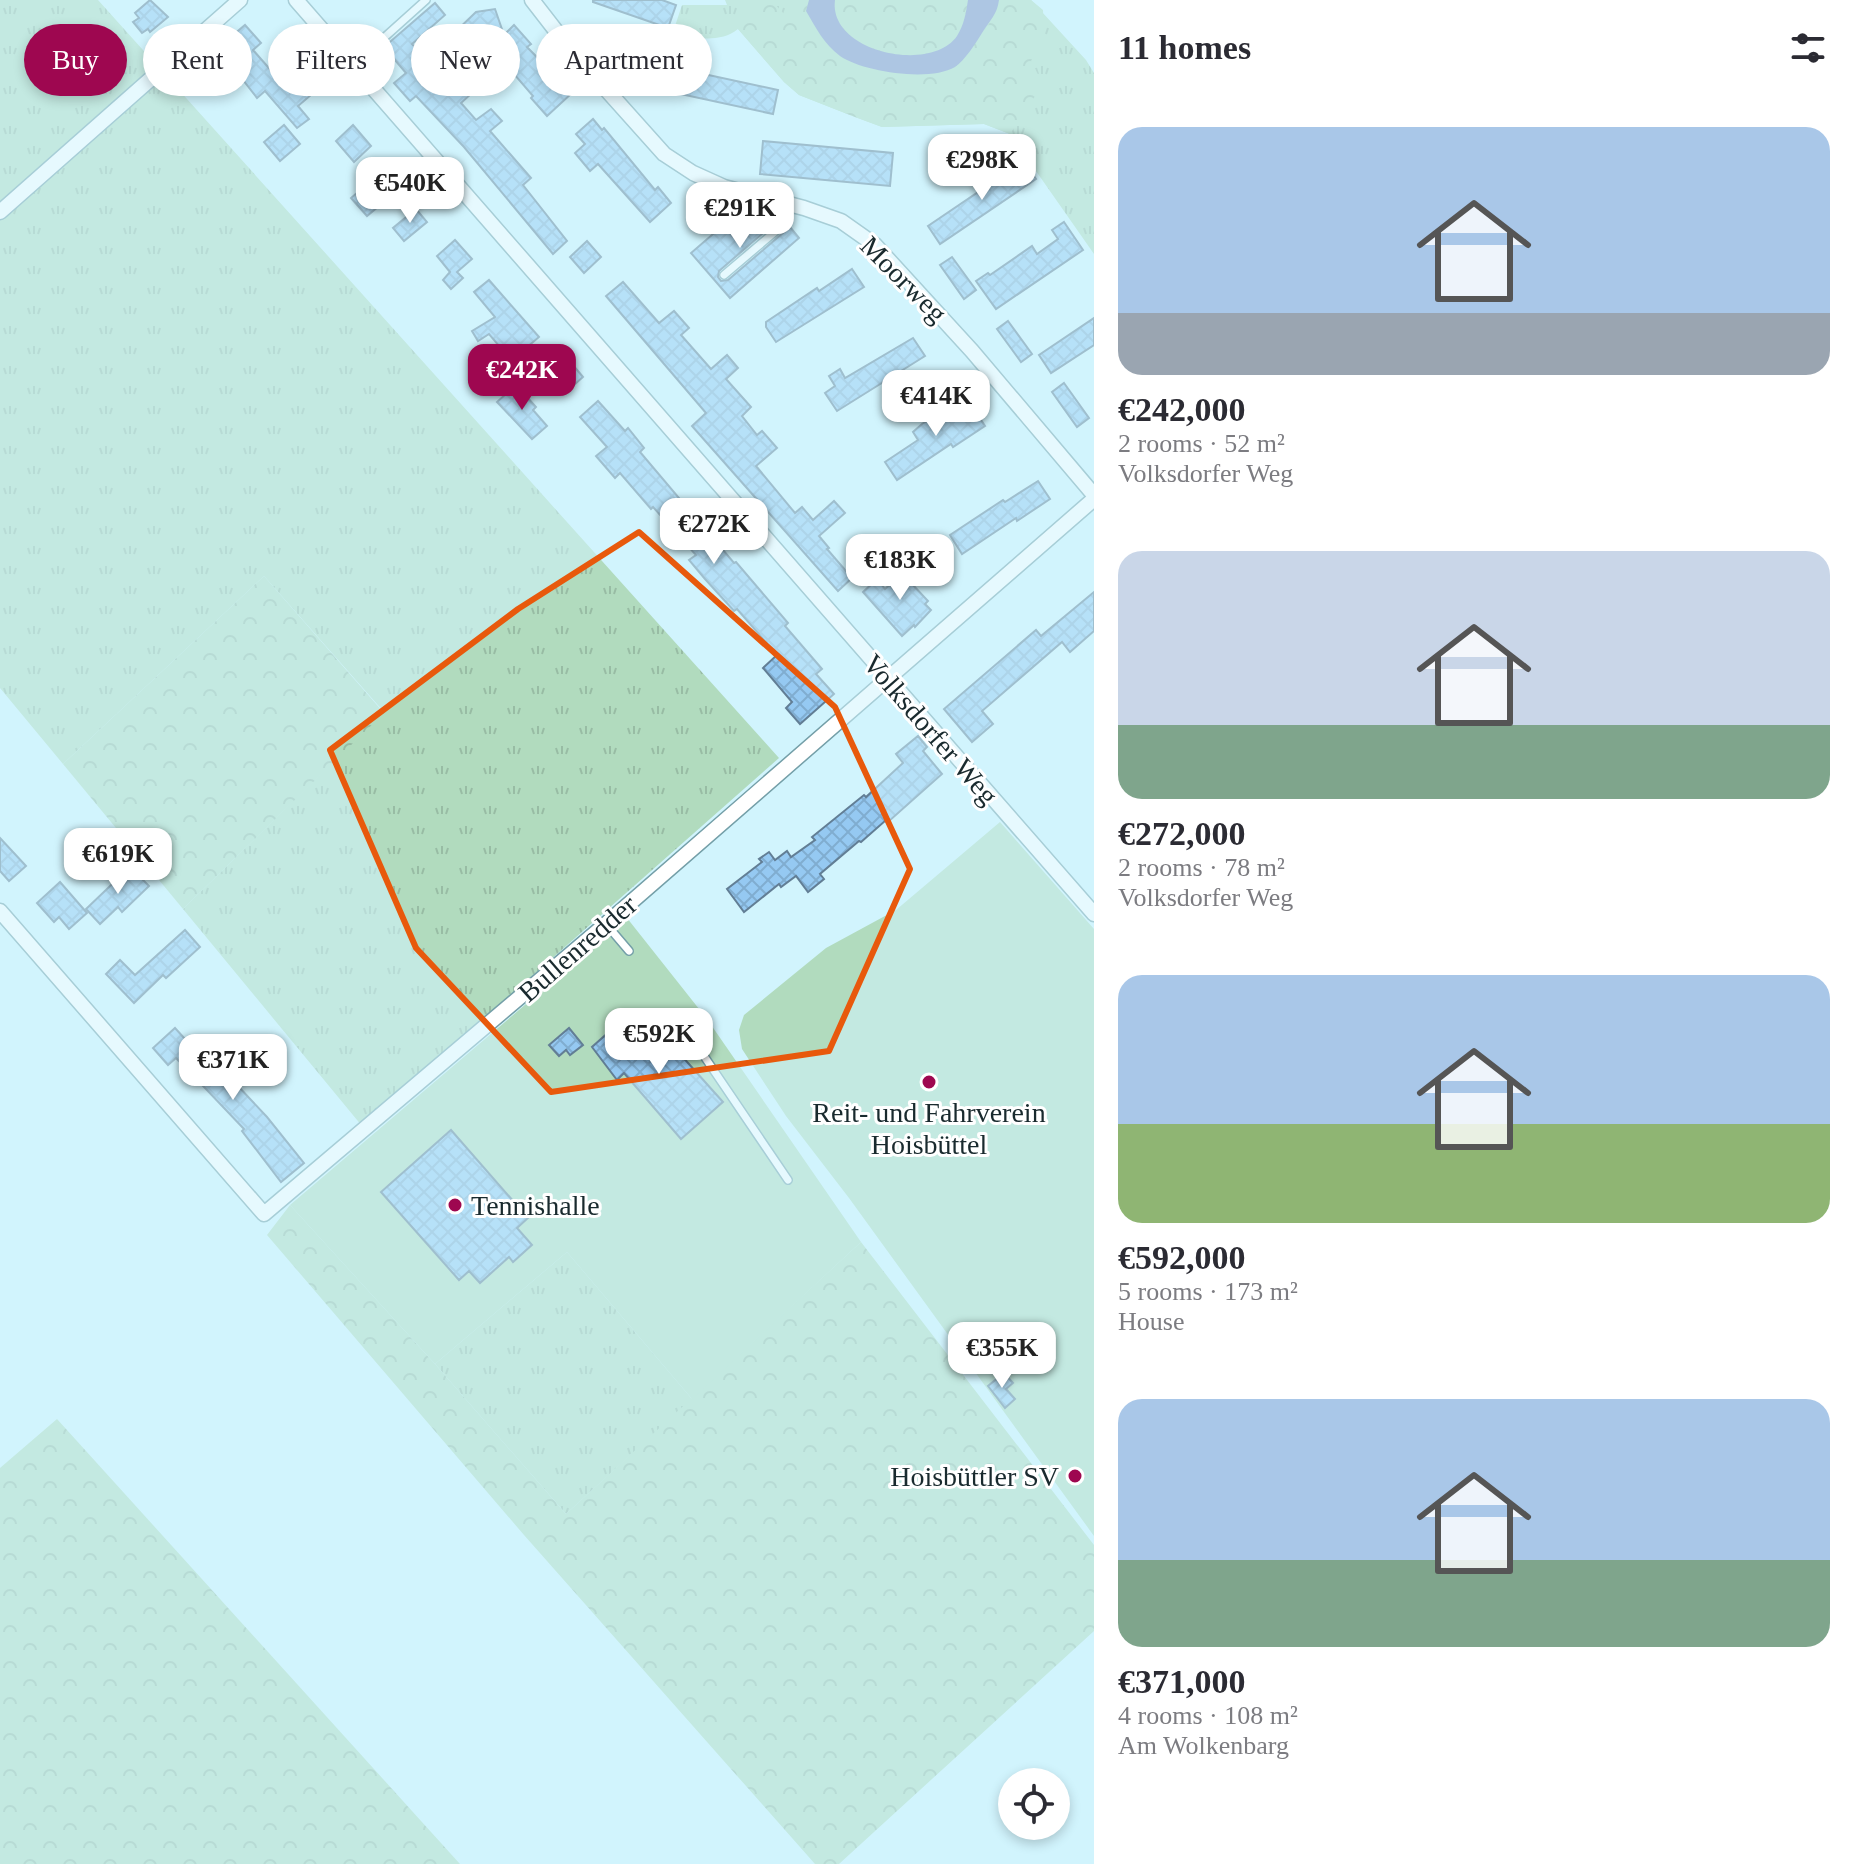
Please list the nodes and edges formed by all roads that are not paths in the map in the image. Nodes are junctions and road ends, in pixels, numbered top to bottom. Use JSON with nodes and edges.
{"nodes":[{"id":1,"x":240,"y":0,"type":"edge"},
{"id":2,"x":296,"y":0,"type":"edge"},
{"id":3,"x":426,"y":0,"type":"edge"},
{"id":4,"x":532,"y":0,"type":"edge"},
{"id":5,"x":395,"y":28,"type":"edge"},
{"id":6,"x":790,"y":204,"type":"junction"},
{"id":7,"x":0,"y":212,"type":"edge"},
{"id":8,"x":724,"y":275,"type":"dead end"},
{"id":9,"x":1094,"y":497,"type":"edge"},
{"id":10,"x":887,"y":678,"type":"junction"},
{"id":11,"x":0,"y":911,"type":"edge"},
{"id":12,"x":1094,"y":914,"type":"edge"},
{"id":13,"x":606,"y":924,"type":"junction"},
{"id":14,"x":629,"y":951,"type":"dead end"},
{"id":15,"x":704,"y":1056,"type":"dead end"},
{"id":16,"x":788,"y":1180,"type":"dead end"}],
"edges":[{"from":1,"to":7,"type":"street"},
{"from":2,"to":10,"type":"street","name":"Volksdorfer Weg"},
{"from":3,"to":5,"type":"lane"},
{"from":4,"to":6,"type":"street","name":"Moorweg"},
{"from":6,"to":8,"type":"lane"},
{"from":6,"to":9,"type":"street","name":"Moorweg"},
{"from":9,"to":10,"type":"street","name":"Bullenredder"},
{"from":10,"to":12,"type":"street","name":"Volksdorfer Weg"},
{"from":10,"to":13,"type":"street","name":"Bullenredder"},
{"from":11,"to":13,"type":"street","name":"Bullenredder"},
{"from":13,"to":14,"type":"lane"},
{"from":15,"to":16,"type":"lane"}]}
